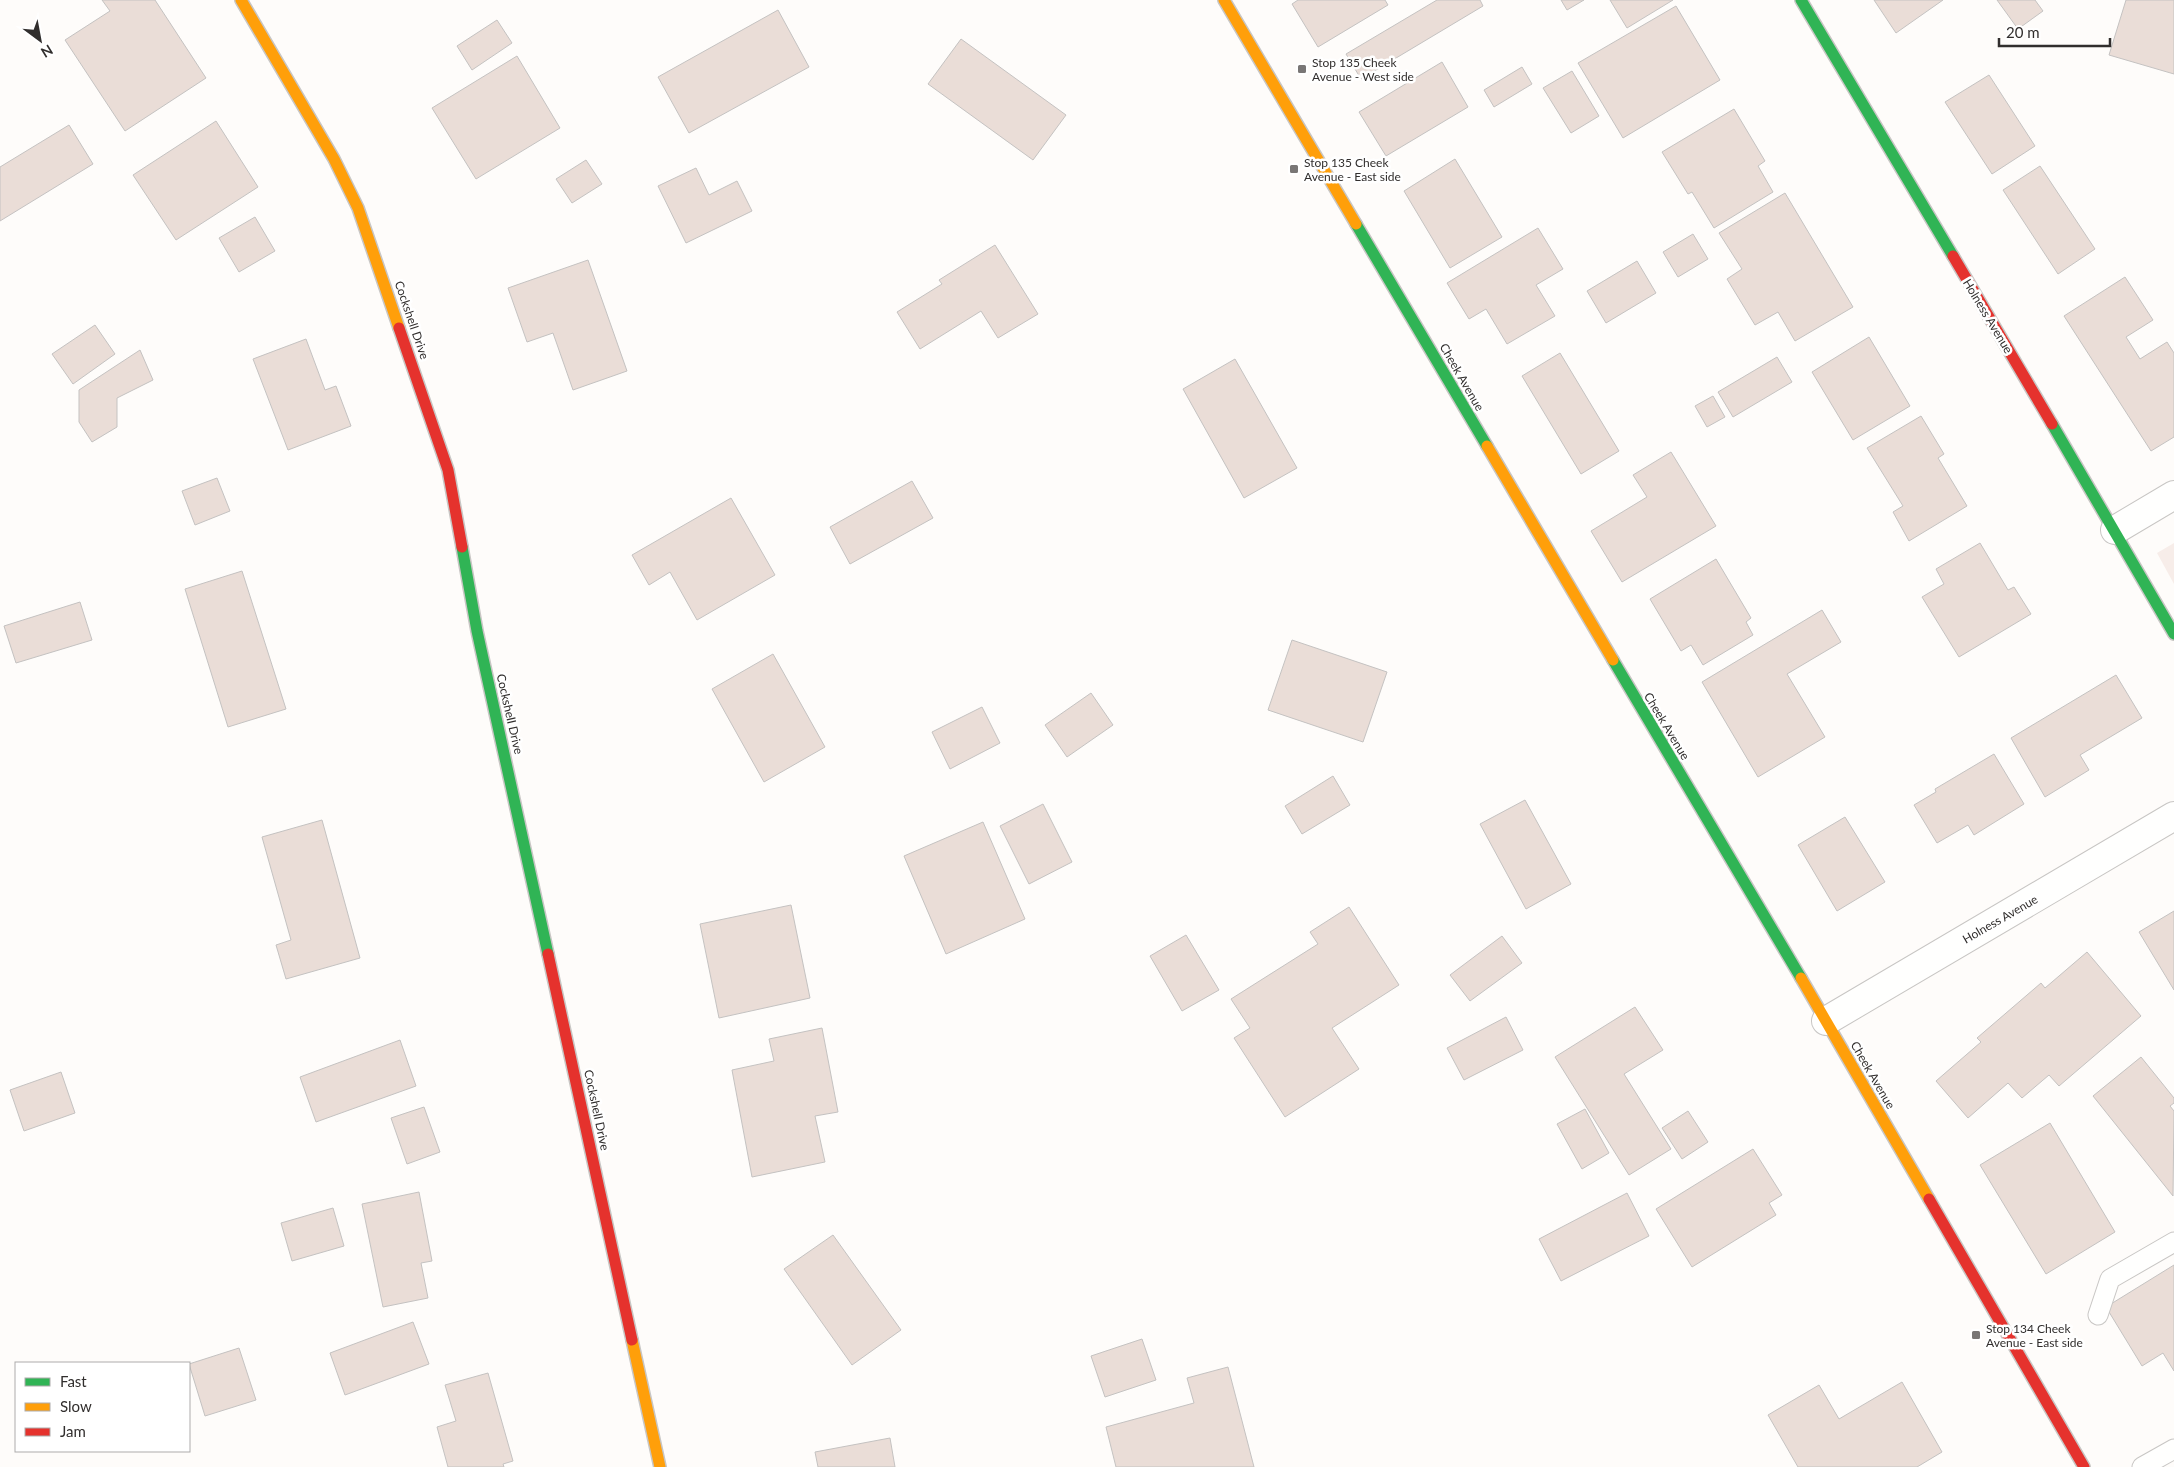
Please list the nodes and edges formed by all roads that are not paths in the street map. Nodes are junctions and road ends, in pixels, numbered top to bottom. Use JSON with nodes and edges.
{"nodes":[{"id":1,"x":240,"y":0,"type":"edge"},
{"id":2,"x":1224,"y":0,"type":"edge"},
{"id":3,"x":1801,"y":0,"type":"edge"},
{"id":4,"x":2174,"y":495,"type":"edge"},
{"id":5,"x":2115,"y":530,"type":"junction"},
{"id":6,"x":2174,"y":634,"type":"edge"},
{"id":7,"x":2174,"y":816,"type":"edge"},
{"id":8,"x":1826,"y":1021,"type":"junction"},
{"id":9,"x":2174,"y":1242,"type":"edge"},
{"id":10,"x":2098,"y":1315,"type":"dead end"},
{"id":11,"x":2174,"y":1449,"type":"edge"},
{"id":12,"x":660,"y":1467,"type":"edge"},
{"id":13,"x":2084,"y":1467,"type":"edge"},
{"id":14,"x":2142,"y":1467,"type":"edge"}],
"edges":[{"from":1,"to":12,"type":"street","name":"Cockshell Drive"},
{"from":2,"to":8,"type":"street","name":"Cheek Avenue"},
{"from":3,"to":5,"type":"street","name":"Holness Avenue"},
{"from":4,"to":5,"type":"street"},
{"from":5,"to":6,"type":"street","name":"Holness Avenue"},
{"from":7,"to":8,"type":"street","name":"Holness Avenue"},
{"from":8,"to":13,"type":"street","name":"Cheek Avenue"},
{"from":9,"to":10,"type":"lane"},
{"from":11,"to":14,"type":"lane"}]}
